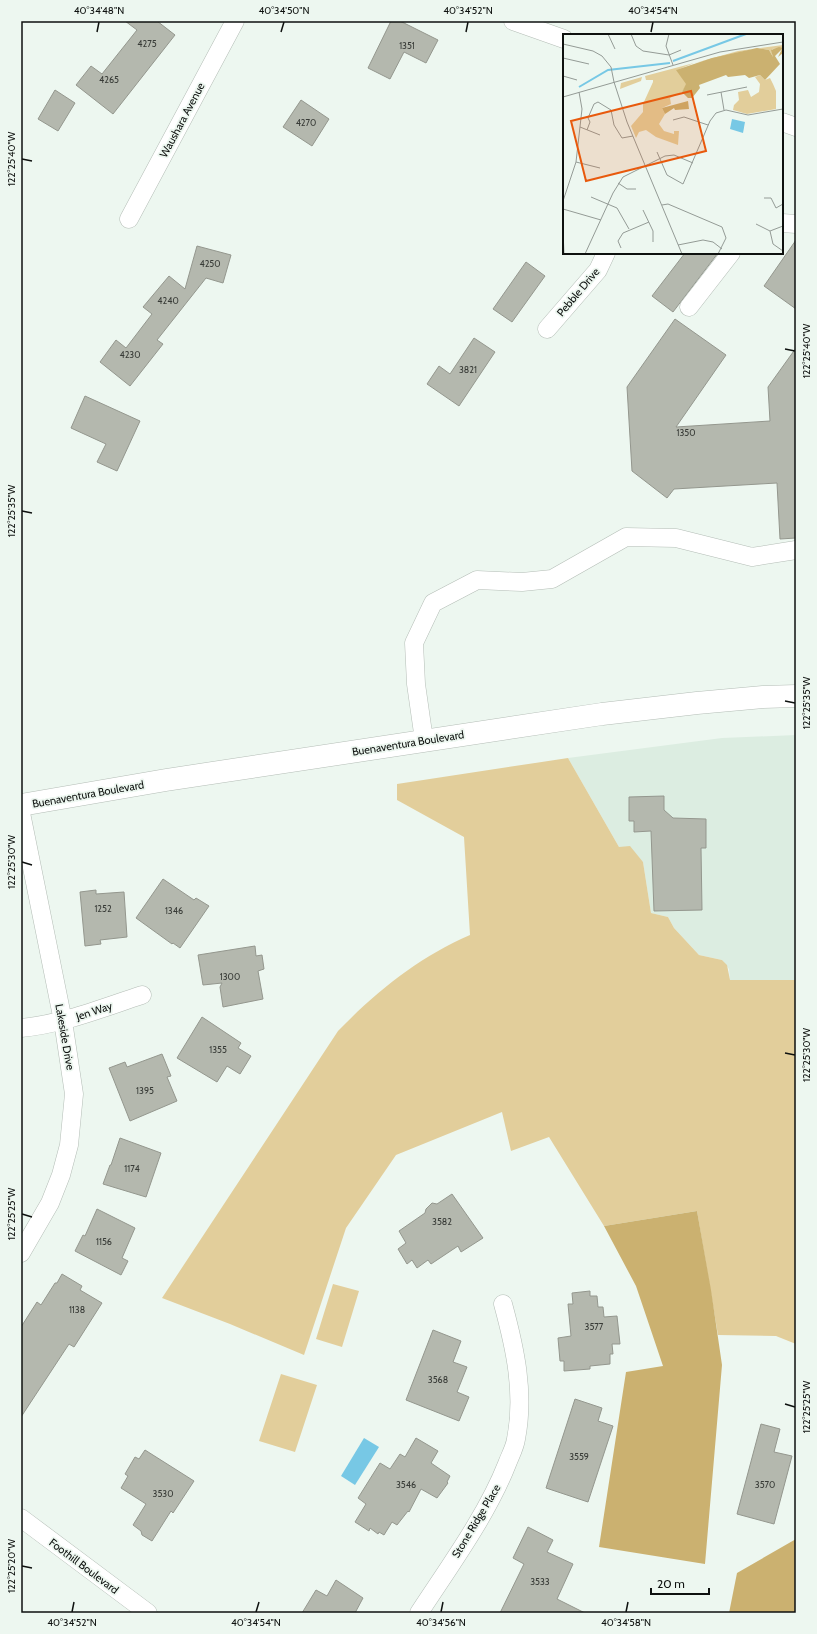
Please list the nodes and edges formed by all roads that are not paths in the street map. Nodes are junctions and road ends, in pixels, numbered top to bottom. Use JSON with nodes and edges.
{"nodes":[{"id":1,"x":235,"y":21,"type":"edge"},
{"id":2,"x":513,"y":21,"type":"edge"},
{"id":3,"x":563,"y":40,"type":"edge"},
{"id":4,"x":783,"y":122,"type":"edge"},
{"id":5,"x":796,"y":127,"type":"edge"},
{"id":6,"x":129,"y":219,"type":"dead end"},
{"id":7,"x":783,"y":223,"type":"edge"},
{"id":8,"x":796,"y":224,"type":"edge"},
{"id":9,"x":606,"y":254,"type":"edge"},
{"id":10,"x":729,"y":254,"type":"edge"},
{"id":11,"x":689,"y":307,"type":"dead end"},
{"id":12,"x":547,"y":329,"type":"dead end"},
{"id":13,"x":796,"y":550,"type":"edge"},
{"id":14,"x":796,"y":696,"type":"edge"},
{"id":15,"x":424,"y":740,"type":"junction"},
{"id":16,"x":21,"y":805,"type":"edge"},
{"id":17,"x":21,"y":813,"type":"edge"},
{"id":18,"x":142,"y":995,"type":"dead end"},
{"id":19,"x":63,"y":1021,"type":"junction"},
{"id":20,"x":21,"y":1028,"type":"edge"},
{"id":21,"x":21,"y":1253,"type":"edge"},
{"id":22,"x":503,"y":1304,"type":"dead end"},
{"id":23,"x":21,"y":1518,"type":"edge"},
{"id":24,"x":148,"y":1613,"type":"edge"},
{"id":25,"x":419,"y":1613,"type":"edge"}],
"edges":[{"from":1,"to":6,"type":"street","name":"Waushara Avenue"},
{"from":2,"to":3,"type":"street"},
{"from":4,"to":5,"type":"street"},
{"from":7,"to":8,"type":"street"},
{"from":9,"to":12,"type":"street","name":"Pebble Drive"},
{"from":10,"to":11,"type":"street"},
{"from":13,"to":15,"type":"street"},
{"from":14,"to":15,"type":"main road","name":"Buenaventura Boulevard"},
{"from":15,"to":16,"type":"main road","name":"Buenaventura Boulevard"},
{"from":17,"to":19,"type":"street","name":"Lakeside Drive"},
{"from":18,"to":19,"type":"street","name":"Jen Way"},
{"from":19,"to":20,"type":"street","name":"Jen Way"},
{"from":19,"to":21,"type":"street","name":"Lakeside Drive"},
{"from":22,"to":25,"type":"street","name":"Stone Ridge Place"},
{"from":23,"to":24,"type":"street","name":"Foothill Boulevard"}]}
